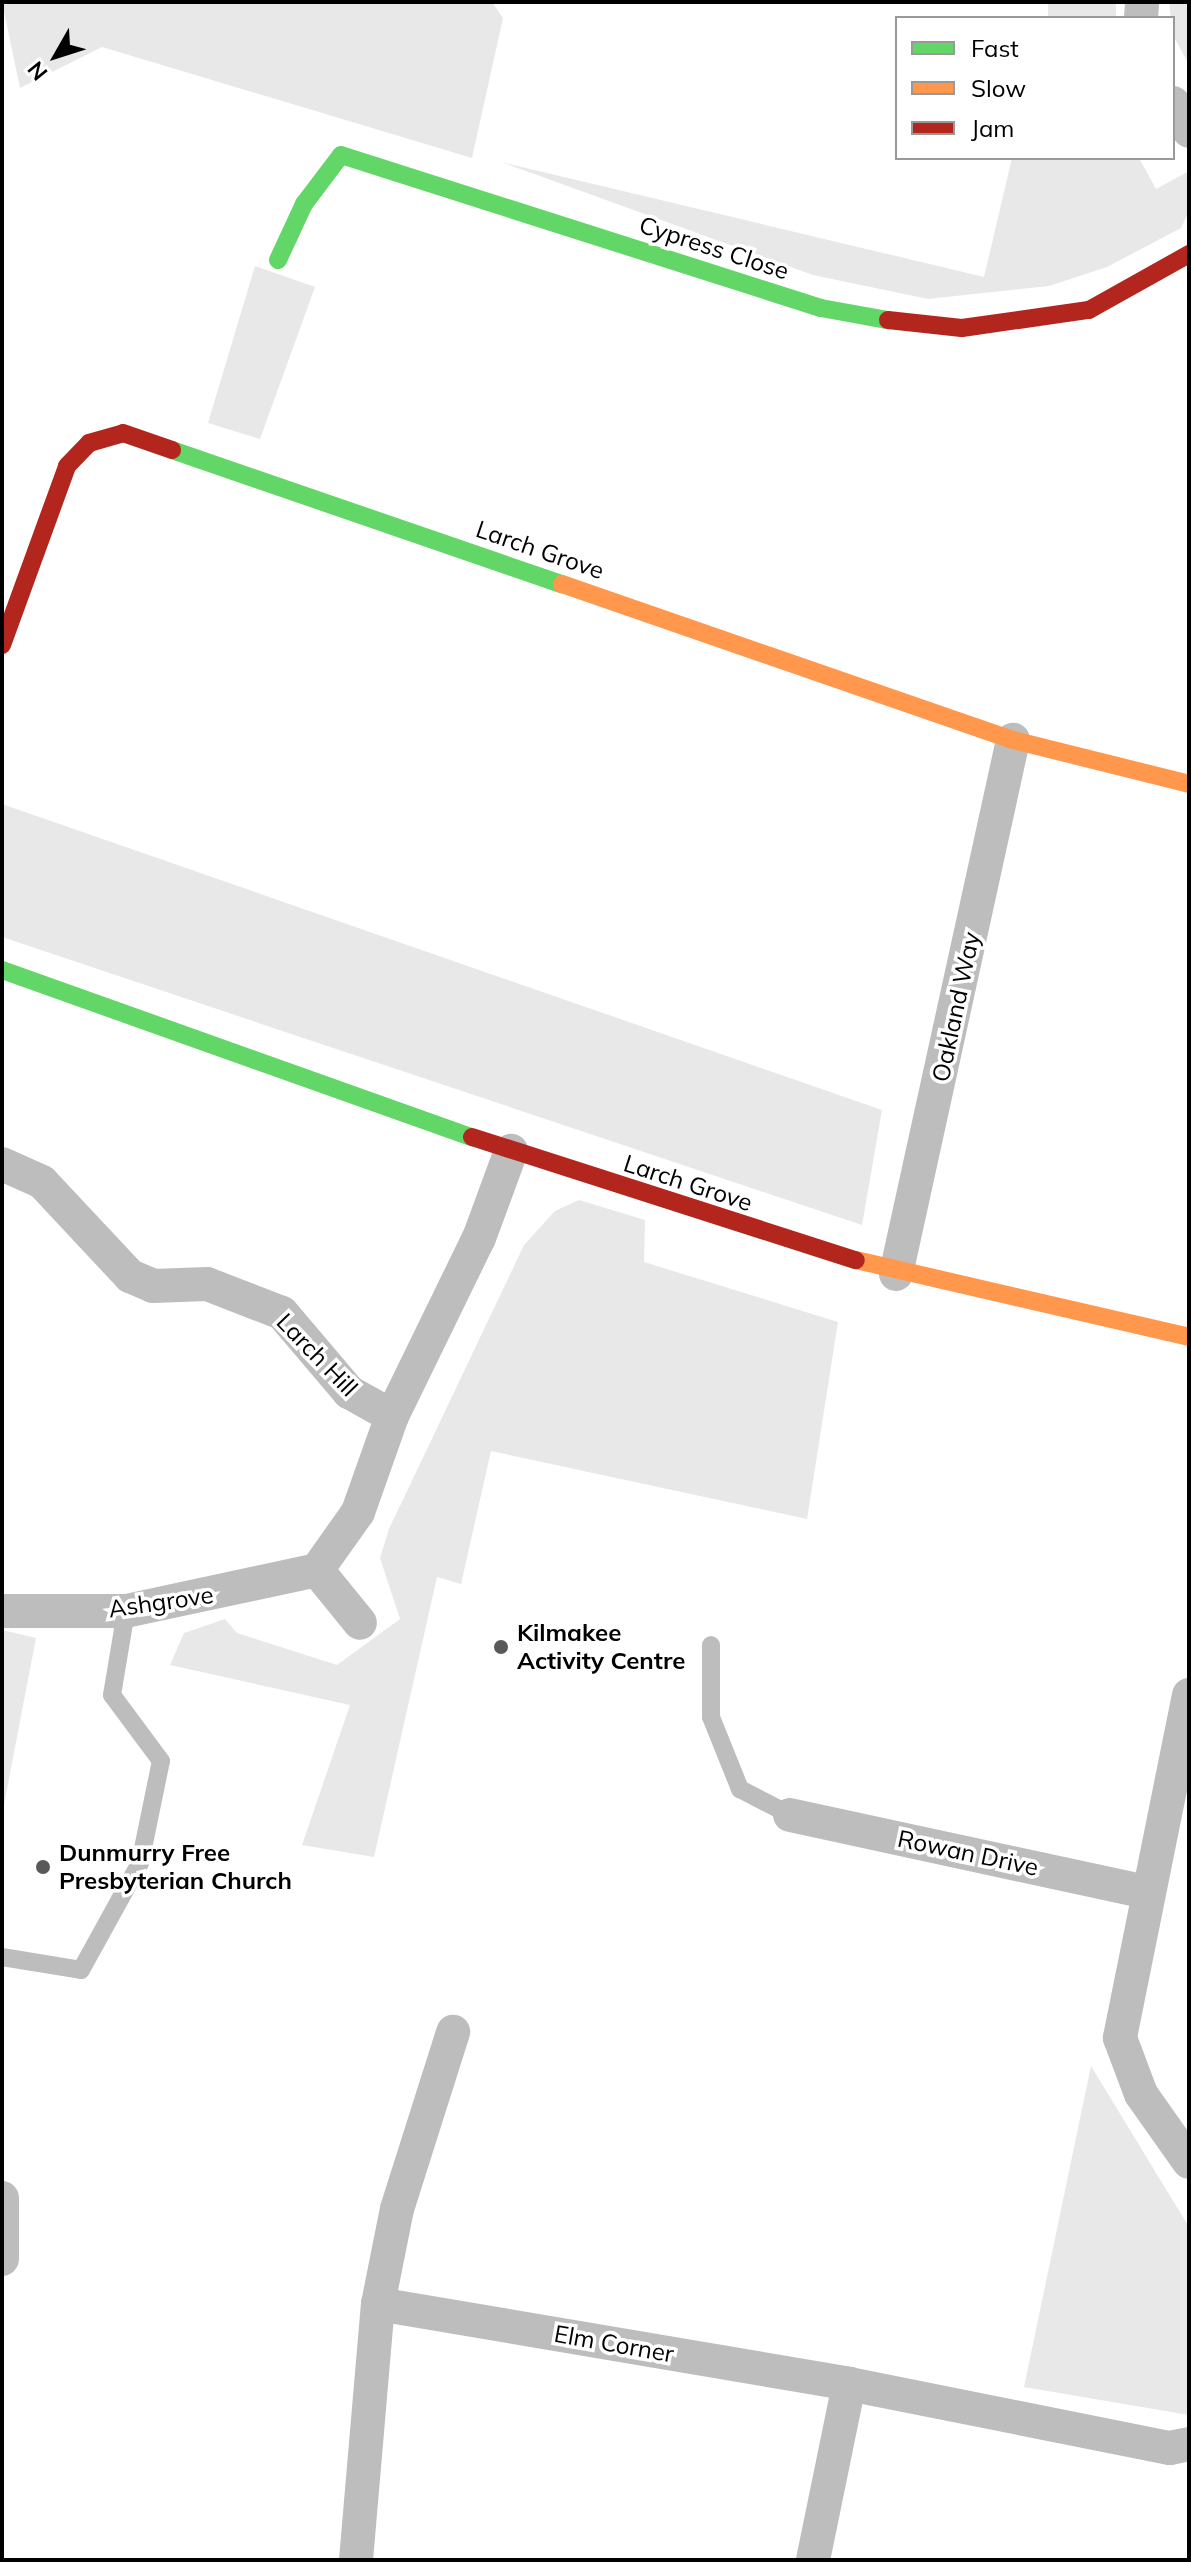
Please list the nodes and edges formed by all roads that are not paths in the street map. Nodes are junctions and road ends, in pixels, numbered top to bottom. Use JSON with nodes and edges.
{"nodes":[{"id":1,"x":1175,"y":106,"type":"edge"},
{"id":2,"x":1189,"y":131,"type":"edge"},
{"id":3,"x":1189,"y":254,"type":"edge"},
{"id":4,"x":278,"y":260,"type":"dead end"},
{"id":5,"x":2,"y":645,"type":"edge"},
{"id":6,"x":1013,"y":740,"type":"junction"},
{"id":7,"x":1189,"y":784,"type":"edge"},
{"id":8,"x":2,"y":970,"type":"edge"},
{"id":9,"x":511,"y":1151,"type":"junction"},
{"id":10,"x":2,"y":1164,"type":"edge"},
{"id":11,"x":896,"y":1274,"type":"junction"},
{"id":12,"x":1189,"y":1337,"type":"edge"},
{"id":13,"x":392,"y":1416,"type":"junction"},
{"id":14,"x":317,"y":1570,"type":"junction"},
{"id":15,"x":2,"y":1611,"type":"edge"},
{"id":16,"x":126,"y":1611,"type":"junction"},
{"id":17,"x":360,"y":1623,"type":"dead end"},
{"id":18,"x":711,"y":1645,"type":"dead end"},
{"id":19,"x":1189,"y":1695,"type":"edge"},
{"id":20,"x":790,"y":1815,"type":"joint"},
{"id":21,"x":1146,"y":1892,"type":"junction"},
{"id":22,"x":2,"y":1957,"type":"edge"},
{"id":23,"x":453,"y":2032,"type":"dead end"},
{"id":24,"x":1189,"y":2162,"type":"edge"},
{"id":25,"x":2,"y":2198,"type":"edge"},
{"id":26,"x":2,"y":2259,"type":"edge"},
{"id":27,"x":378,"y":2304,"type":"junction"},
{"id":28,"x":849,"y":2384,"type":"junction"},
{"id":29,"x":1189,"y":2444,"type":"edge"},
{"id":30,"x":356,"y":2560,"type":"edge"},
{"id":31,"x":813,"y":2560,"type":"edge"}],
"edges":[{"from":1,"to":2,"type":"street"},
{"from":3,"to":4,"type":"street","name":"Cypress Close"},
{"from":5,"to":6,"type":"street","name":"Larch Grove"},
{"from":6,"to":7,"type":"street","name":"Larch Grove"},
{"from":6,"to":11,"type":"street","name":"Oakland Way"},
{"from":8,"to":9,"type":"street","name":"Larch Grove"},
{"from":9,"to":11,"type":"street","name":"Larch Grove"},
{"from":9,"to":13,"type":"street"},
{"from":10,"to":13,"type":"street","name":"Larch Hill"},
{"from":11,"to":12,"type":"street","name":"Larch Grove"},
{"from":13,"to":14,"type":"street"},
{"from":14,"to":16,"type":"street","name":"Ashgrove"},
{"from":14,"to":17,"type":"street"},
{"from":15,"to":16,"type":"street","name":"Ashgrove"},
{"from":16,"to":22,"type":"lane"},
{"from":18,"to":20,"type":"lane"},
{"from":19,"to":21,"type":"street"},
{"from":20,"to":21,"type":"street","name":"Rowan Drive"},
{"from":21,"to":24,"type":"street"},
{"from":23,"to":27,"type":"street"},
{"from":25,"to":26,"type":"street"},
{"from":27,"to":28,"type":"street","name":"Elm Corner"},
{"from":27,"to":30,"type":"street"},
{"from":28,"to":29,"type":"street","name":"Elm Corner"},
{"from":28,"to":31,"type":"street"}]}
